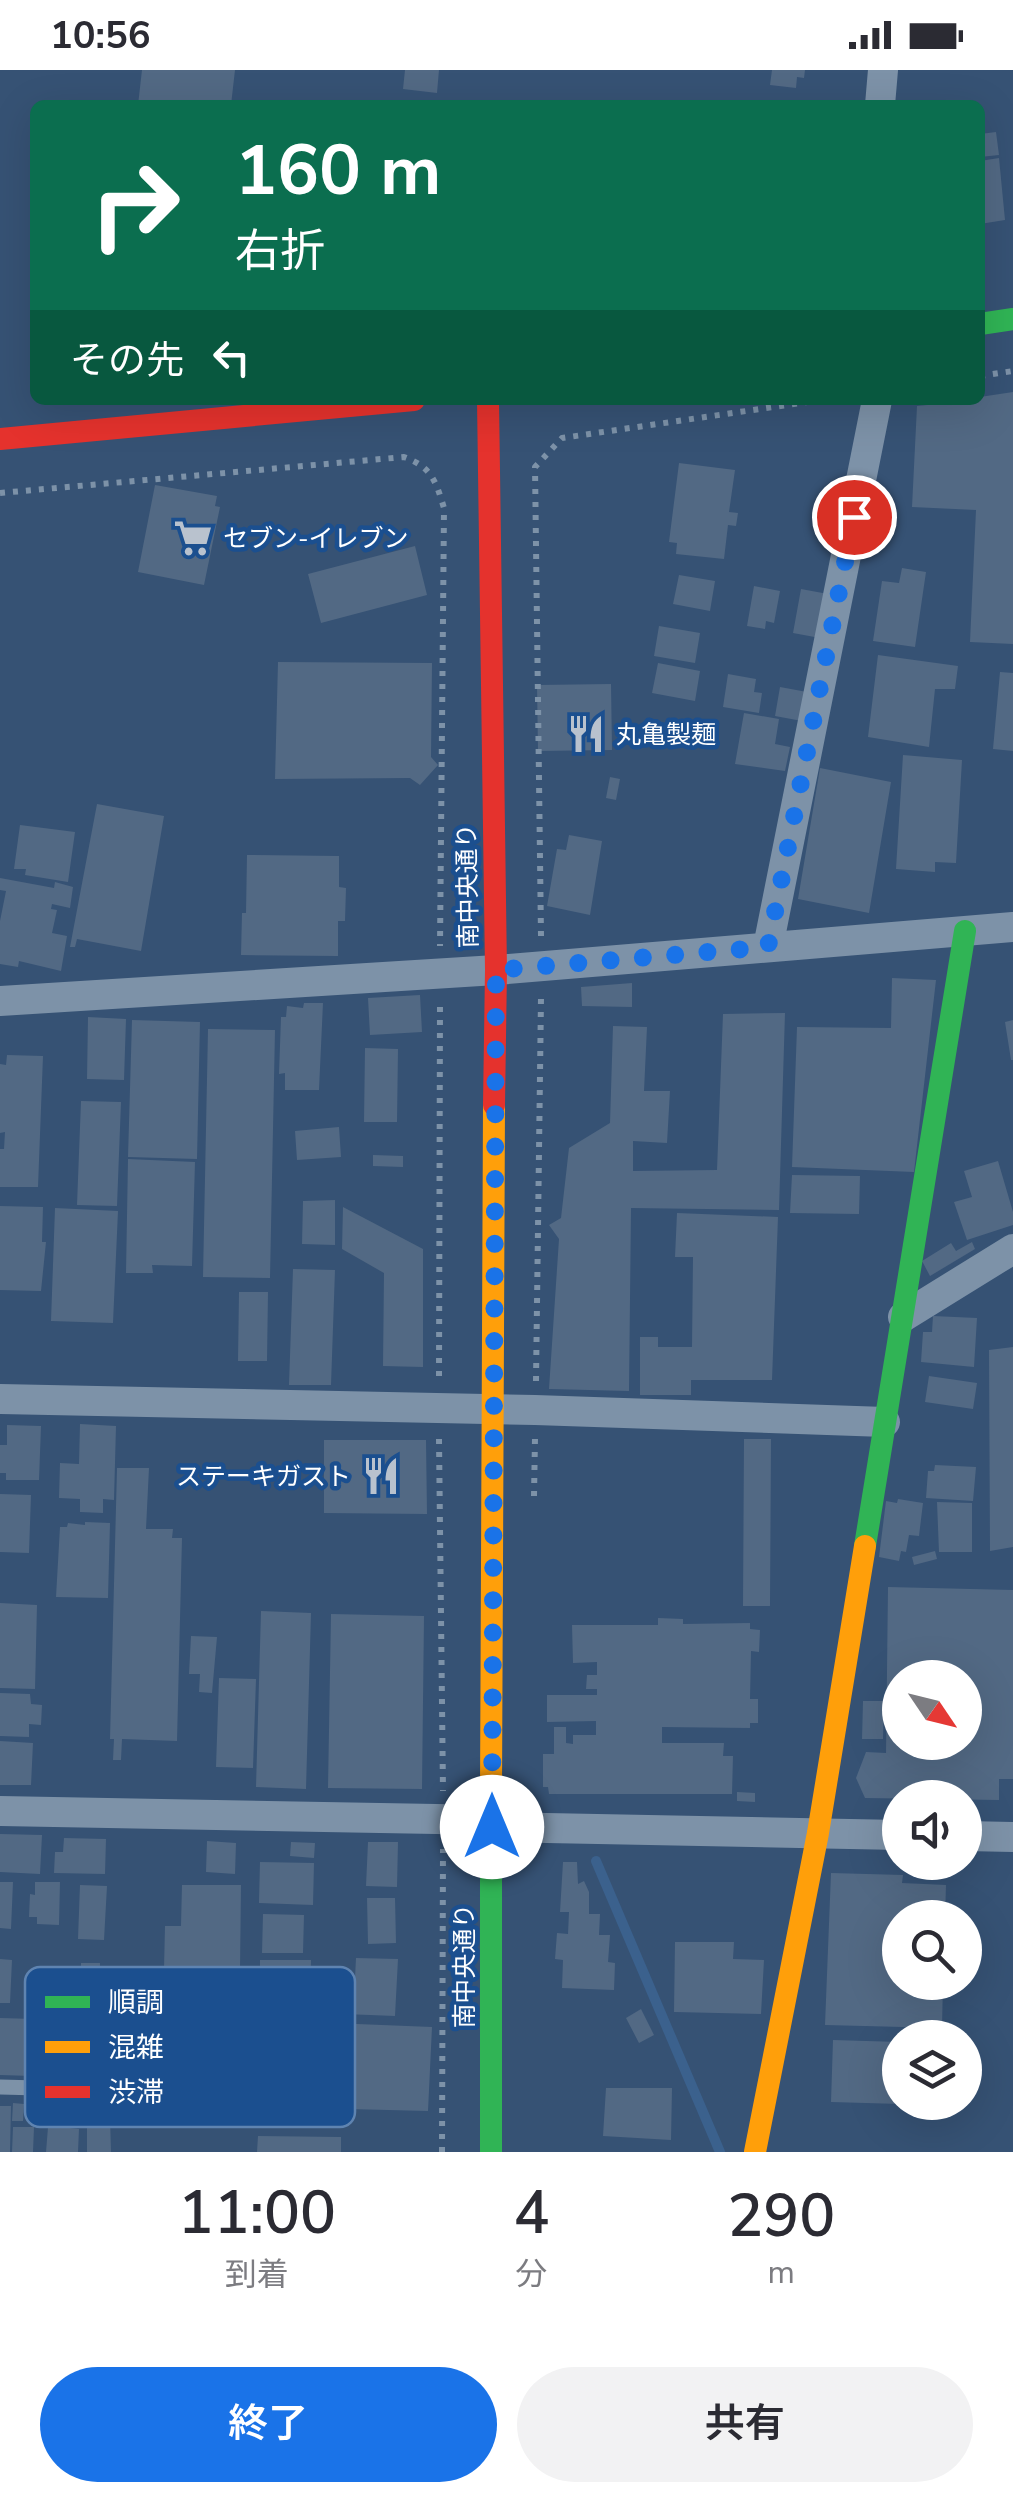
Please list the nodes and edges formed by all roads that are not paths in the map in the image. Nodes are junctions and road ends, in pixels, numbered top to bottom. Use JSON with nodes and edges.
{"nodes":[{"id":1,"x":883,"y":70,"type":"edge"},
{"id":2,"x":880,"y":100,"type":"edge"},
{"id":3,"x":1013,"y":319,"type":"edge"},
{"id":4,"x":985,"y":323,"type":"edge"},
{"id":5,"x":361,"y":405,"type":"edge"},
{"id":6,"x":488,"y":405,"type":"edge"},
{"id":7,"x":877,"y":405,"type":"edge"},
{"id":8,"x":0,"y":439,"type":"edge"},
{"id":9,"x":1013,"y":927,"type":"edge"},
{"id":10,"x":966,"y":931,"type":"junction"},
{"id":11,"x":768,"y":947,"type":"junction"},
{"id":12,"x":496,"y":970,"type":"junction"},
{"id":13,"x":0,"y":1001,"type":"edge"},
{"id":14,"x":1013,"y":1249,"type":"edge"},
{"id":15,"x":903,"y":1317,"type":"junction"},
{"id":16,"x":0,"y":1400,"type":"edge"},
{"id":17,"x":491,"y":1410,"type":"junction"},
{"id":18,"x":886,"y":1422,"type":"junction"},
{"id":19,"x":0,"y":1812,"type":"edge"},
{"id":20,"x":492,"y":1824,"type":"junction"},
{"id":21,"x":818,"y":1833,"type":"junction"},
{"id":22,"x":882,"y":1834,"type":"edge"},
{"id":23,"x":982,"y":1836,"type":"edge"},
{"id":24,"x":1013,"y":1837,"type":"edge"},
{"id":25,"x":0,"y":2087,"type":"edge"},
{"id":26,"x":25,"y":2088,"type":"edge"},
{"id":27,"x":492,"y":2152,"type":"edge"},
{"id":28,"x":754,"y":2152,"type":"edge"}],
"edges":[{"from":1,"to":2,"type":"street"},
{"from":3,"to":4,"type":"street"},
{"from":5,"to":8,"type":"street"},
{"from":6,"to":12,"type":"street","name":"南中央通り"},
{"from":7,"to":11,"type":"street"},
{"from":9,"to":10,"type":"street"},
{"from":10,"to":11,"type":"street"},
{"from":10,"to":15,"type":"street"},
{"from":11,"to":12,"type":"street"},
{"from":12,"to":13,"type":"street"},
{"from":12,"to":17,"type":"street","name":"南中央通り"},
{"from":14,"to":15,"type":"street"},
{"from":15,"to":18,"type":"street"},
{"from":16,"to":17,"type":"street"},
{"from":17,"to":18,"type":"street"},
{"from":17,"to":20,"type":"street","name":"南中央通り"},
{"from":18,"to":21,"type":"street"},
{"from":19,"to":20,"type":"street"},
{"from":20,"to":21,"type":"street"},
{"from":20,"to":27,"type":"street","name":"南中央通り"},
{"from":21,"to":22,"type":"street"},
{"from":21,"to":28,"type":"street"},
{"from":23,"to":24,"type":"street"},
{"from":25,"to":26,"type":"lane"}]}
